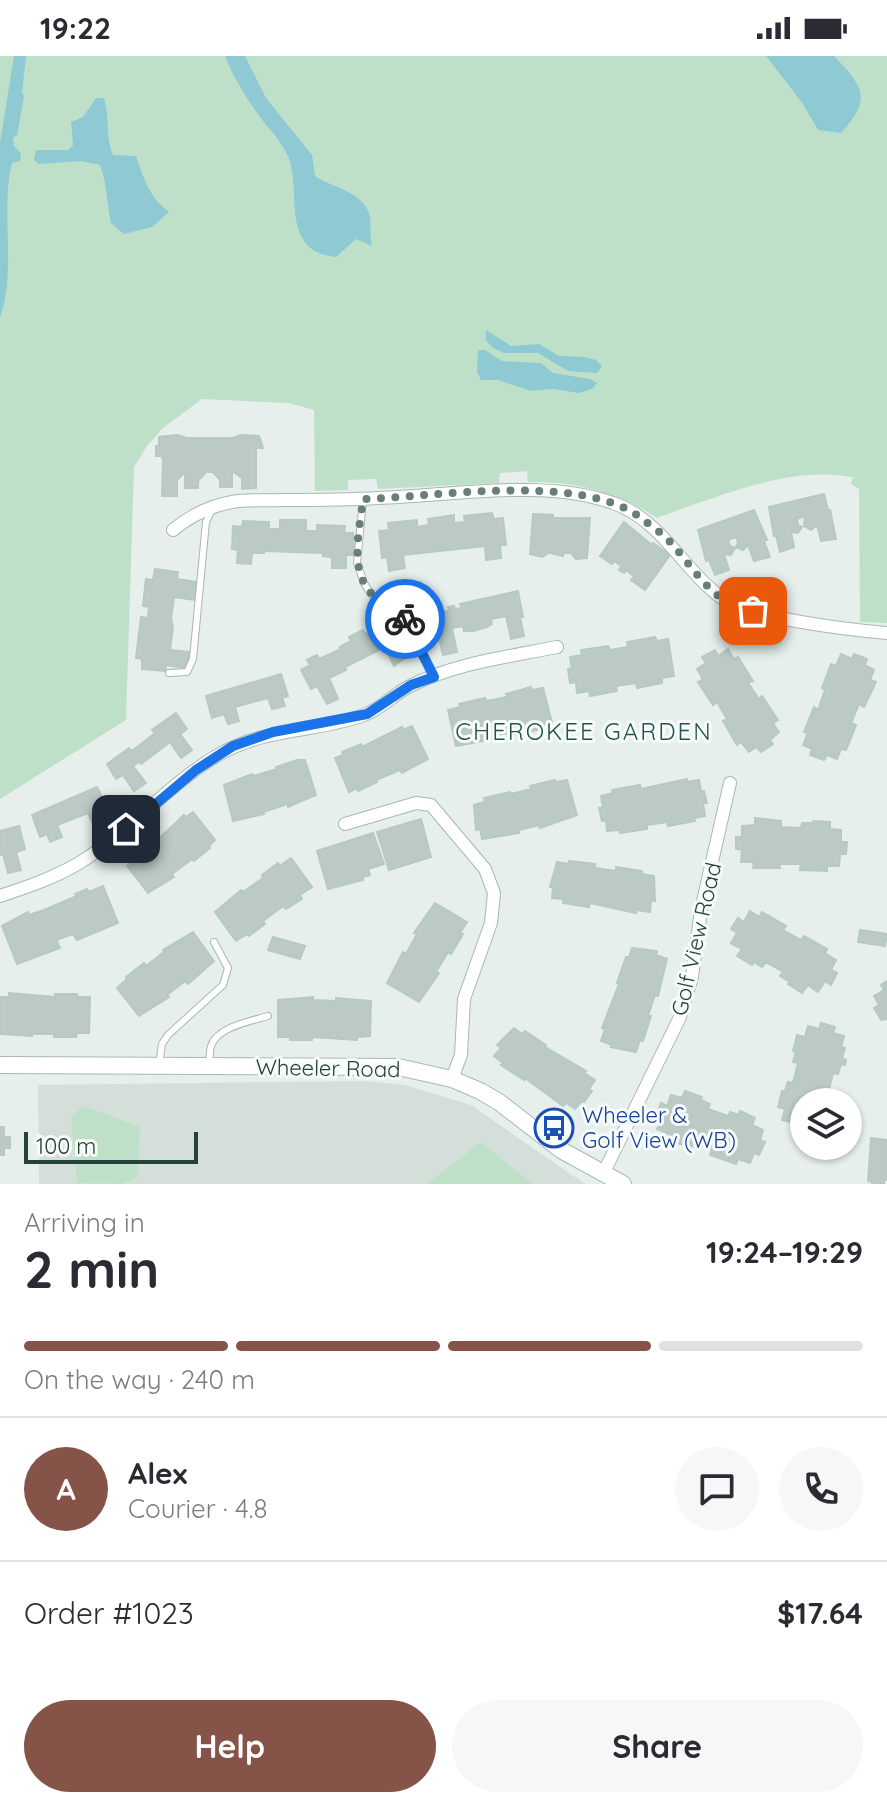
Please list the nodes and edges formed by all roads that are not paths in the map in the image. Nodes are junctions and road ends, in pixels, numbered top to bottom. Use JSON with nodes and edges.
{"nodes":[{"id":1,"x":363,"y":499,"type":"junction"},
{"id":2,"x":214,"y":507,"type":"junction"},
{"id":3,"x":173,"y":530,"type":"dead end"},
{"id":4,"x":887,"y":633,"type":"edge"},
{"id":5,"x":557,"y":647,"type":"dead end"},
{"id":6,"x":169,"y":673,"type":"dead end"},
{"id":7,"x":434,"y":677,"type":"junction"},
{"id":8,"x":730,"y":783,"type":"dead end"},
{"id":9,"x":345,"y":824,"type":"dead end"},
{"id":10,"x":0,"y":896,"type":"edge"},
{"id":11,"x":214,"y":942,"type":"dead end"},
{"id":12,"x":268,"y":1016,"type":"dead end"},
{"id":13,"x":0,"y":1065,"type":"edge"},
{"id":14,"x":159,"y":1066,"type":"junction"},
{"id":15,"x":209,"y":1066,"type":"junction"},
{"id":16,"x":452,"y":1079,"type":"junction"},
{"id":17,"x":603,"y":1174,"type":"junction"},
{"id":18,"x":623,"y":1184,"type":"edge"}],
"edges":[{"from":1,"to":2,"type":"street"},
{"from":1,"to":4,"type":"street"},
{"from":1,"to":7,"type":"lane"},
{"from":2,"to":3,"type":"street"},
{"from":2,"to":6,"type":"lane"},
{"from":5,"to":7,"type":"street"},
{"from":7,"to":10,"type":"street"},
{"from":8,"to":17,"type":"street","name":"Golf View Road"},
{"from":9,"to":16,"type":"street"},
{"from":11,"to":14,"type":"lane"},
{"from":12,"to":15,"type":"lane"},
{"from":13,"to":14,"type":"street","name":"Wheeler Road"},
{"from":14,"to":15,"type":"street","name":"Wheeler Road"},
{"from":15,"to":16,"type":"street","name":"Wheeler Road"},
{"from":16,"to":17,"type":"street","name":"Wheeler Road"},
{"from":17,"to":18,"type":"street","name":"Wheeler Road"}]}
